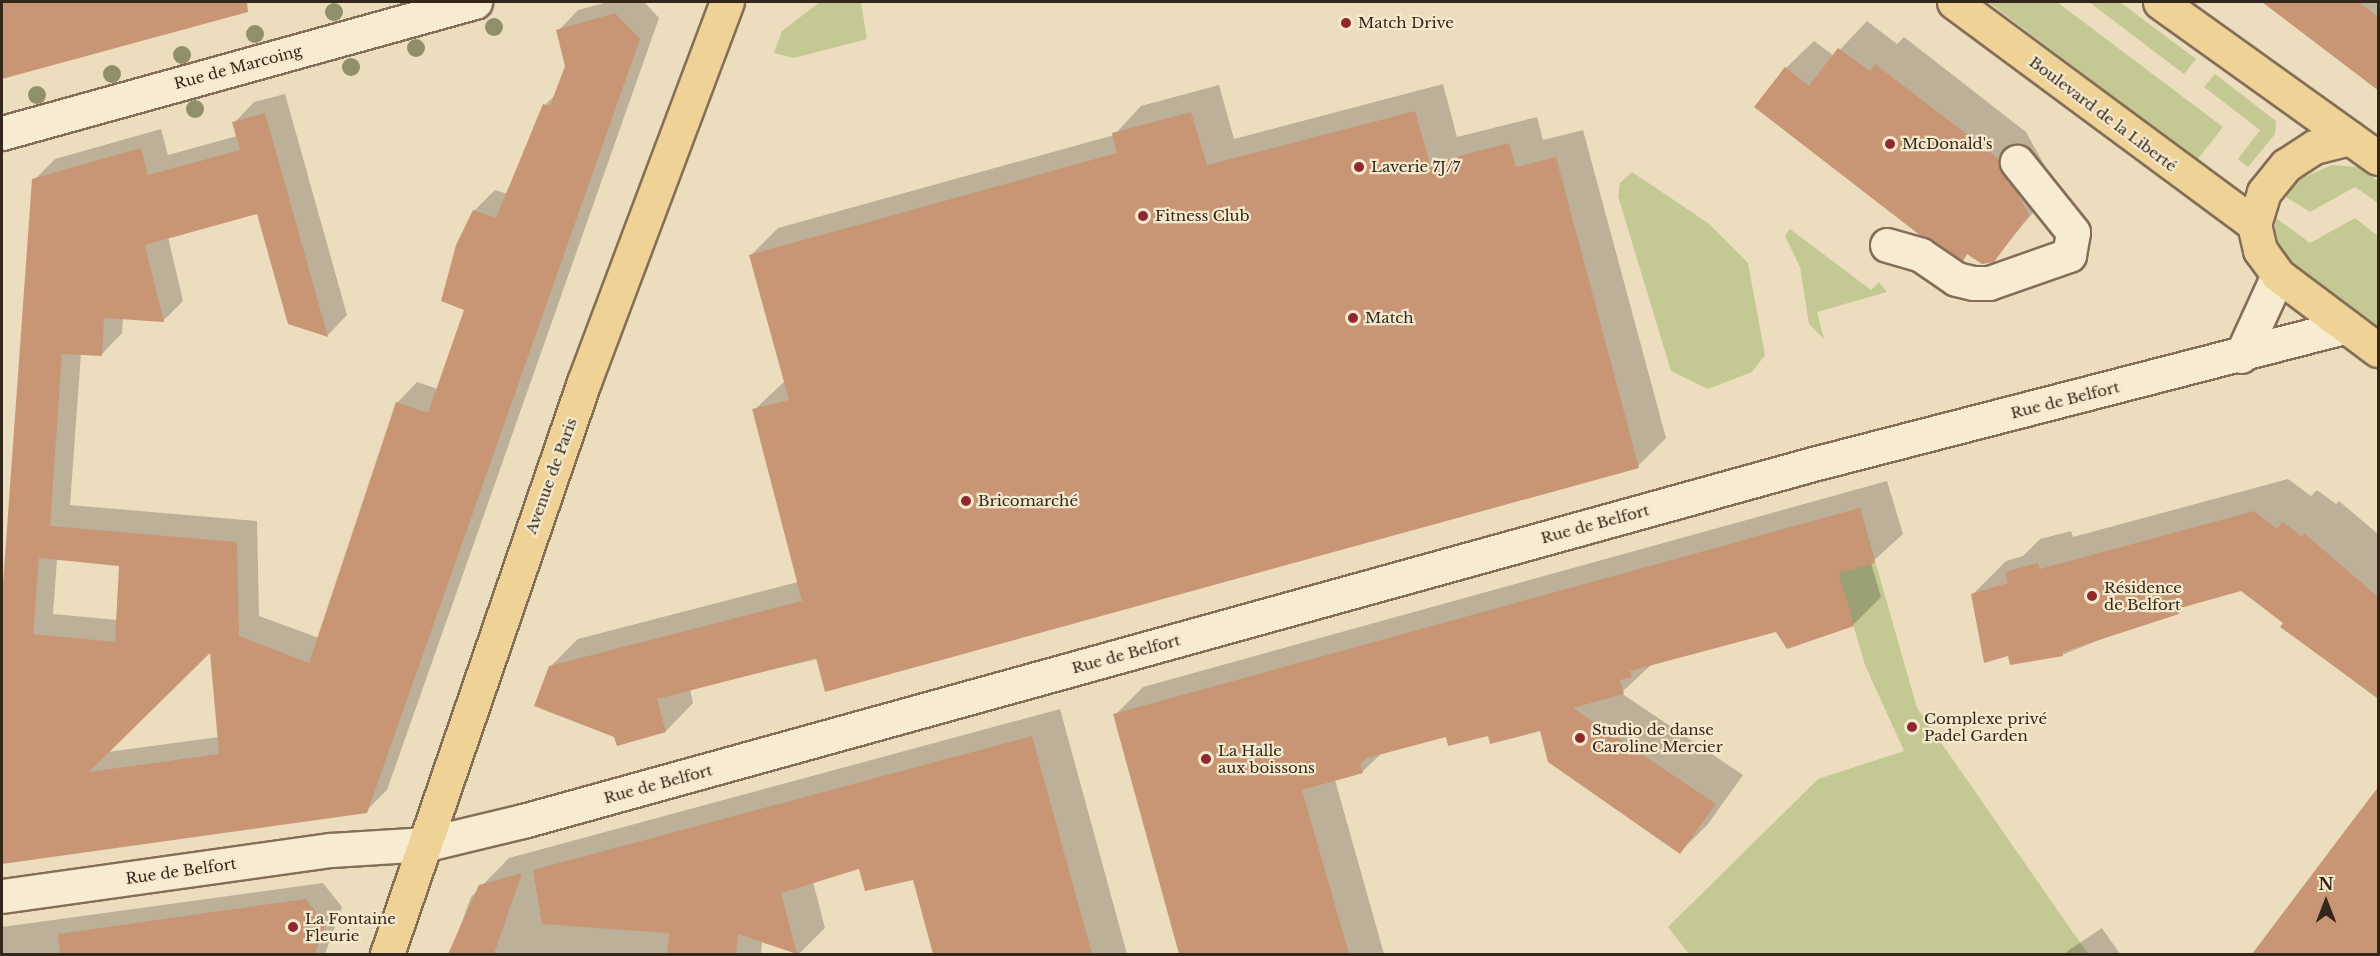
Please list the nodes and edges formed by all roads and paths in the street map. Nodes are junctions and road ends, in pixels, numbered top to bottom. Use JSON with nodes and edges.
{"nodes":[{"id":1,"x":475,"y":2,"type":"edge"},
{"id":2,"x":727,"y":2,"type":"edge"},
{"id":3,"x":1954,"y":2,"type":"edge"},
{"id":4,"x":2160,"y":2,"type":"edge"},
{"id":5,"x":2,"y":133,"type":"edge"},
{"id":6,"x":2350,"y":138,"type":"junction"},
{"id":7,"x":2379,"y":158,"type":"edge"},
{"id":8,"x":2018,"y":162,"type":"dead end"},
{"id":9,"x":2254,"y":224,"type":"junction"},
{"id":10,"x":1887,"y":245,"type":"dead end"},
{"id":11,"x":2278,"y":275,"type":"junction"},
{"id":12,"x":2344,"y":327,"type":"junction"},
{"id":13,"x":2379,"y":350,"type":"edge"},
{"id":14,"x":2241,"y":356,"type":"junction"},
{"id":15,"x":427,"y":844,"type":"junction"},
{"id":16,"x":2,"y":896,"type":"edge"},
{"id":17,"x":387,"y":954,"type":"edge"}],
"edges":[{"from":1,"to":5,"type":"street","name":"Rue de Marcoing"},
{"from":2,"to":15,"type":"main road","name":"Avenue de Paris"},
{"from":3,"to":9,"type":"main road","name":"Boulevard de la Liberté"},
{"from":4,"to":6,"type":"main road"},
{"from":6,"to":7,"type":"main road"},
{"from":6,"to":9,"type":"main road"},
{"from":8,"to":10,"type":"street"},
{"from":9,"to":11,"type":"main road"},
{"from":11,"to":12,"type":"main road"},
{"from":11,"to":14,"type":"street"},
{"from":12,"to":13,"type":"main road"},
{"from":12,"to":14,"type":"street","name":"Rue de Belfort"},
{"from":14,"to":15,"type":"street","name":"Rue de Belfort"},
{"from":15,"to":16,"type":"street","name":"Rue de Belfort"},
{"from":15,"to":17,"type":"main road","name":"Avenue de Paris"}]}
